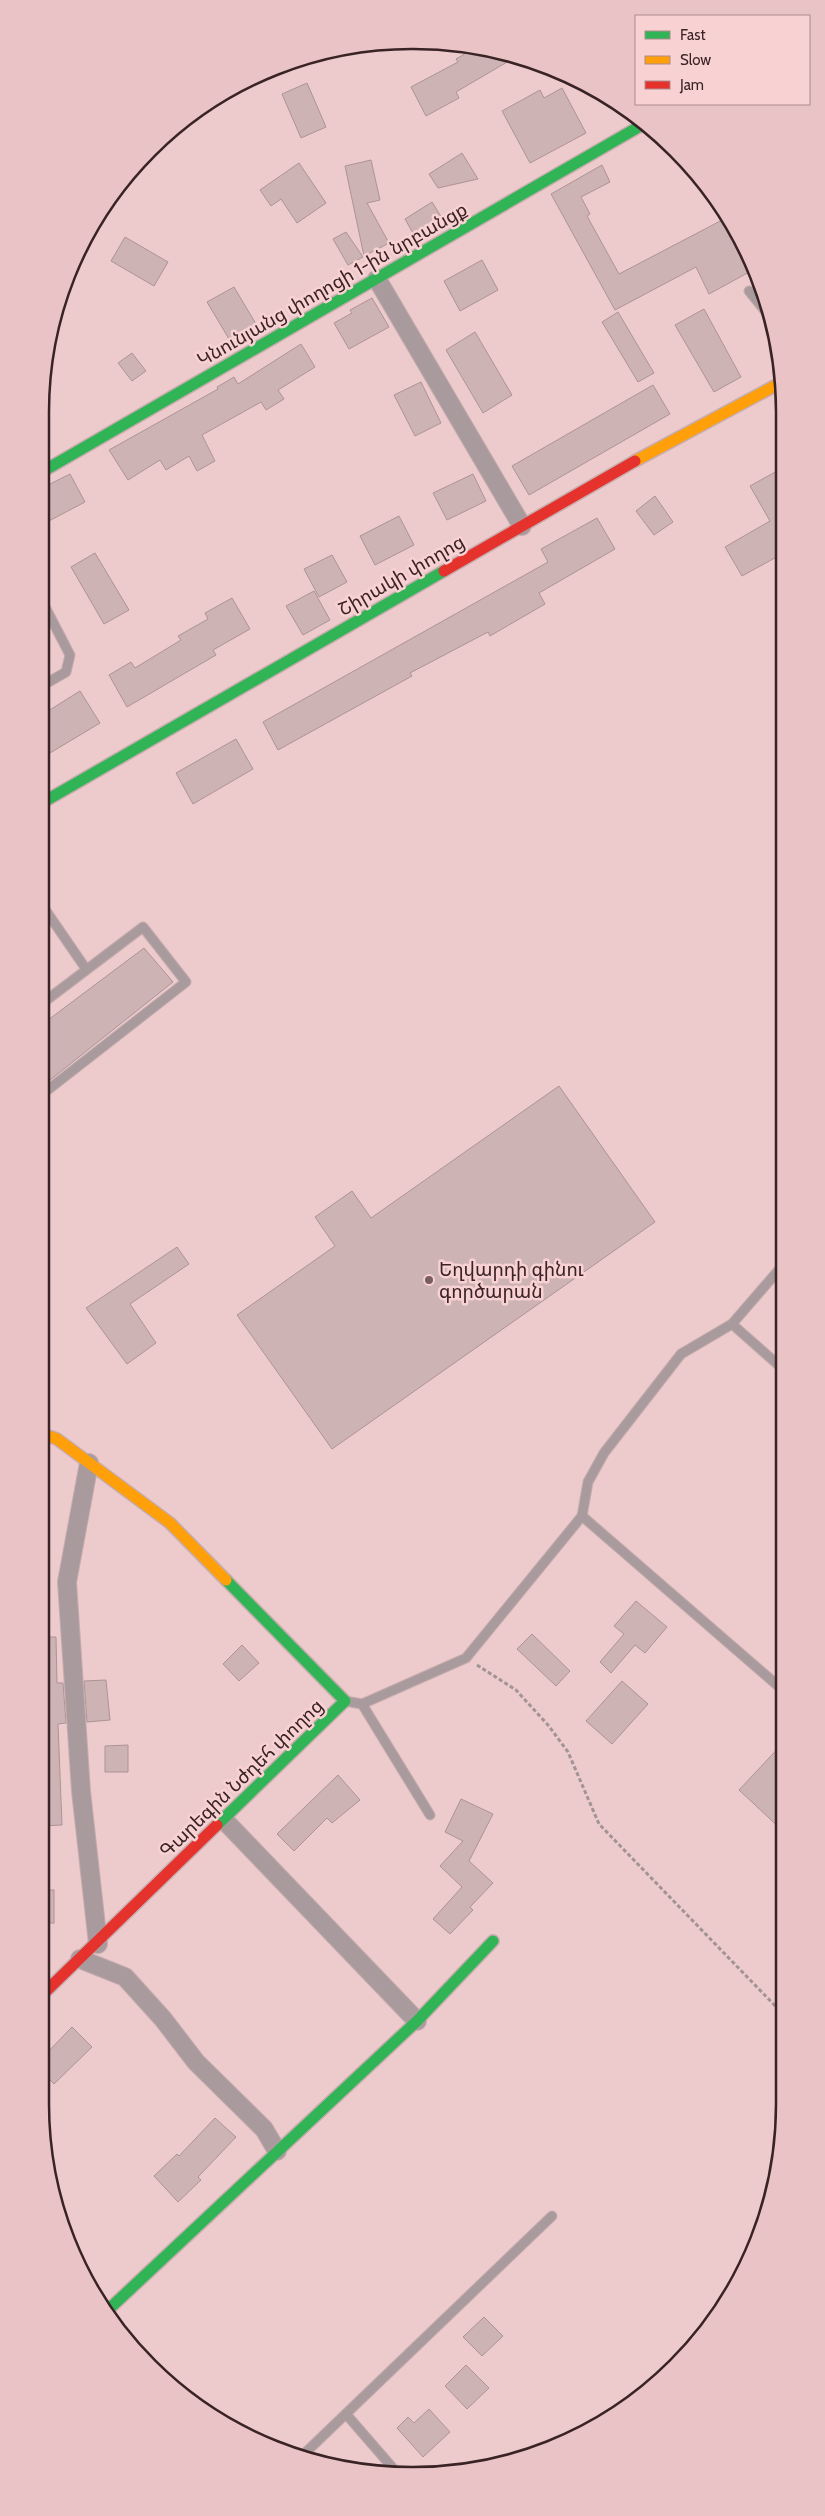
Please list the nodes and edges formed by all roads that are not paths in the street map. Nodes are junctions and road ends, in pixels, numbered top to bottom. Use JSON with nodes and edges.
{"nodes":[{"id":1,"x":638,"y":127,"type":"edge"},
{"id":2,"x":377,"y":279,"type":"junction"},
{"id":3,"x":749,"y":291,"type":"dead end"},
{"id":4,"x":760,"y":304,"type":"edge"},
{"id":5,"x":775,"y":386,"type":"edge"},
{"id":6,"x":49,"y":468,"type":"edge"},
{"id":7,"x":522,"y":526,"type":"junction"},
{"id":8,"x":49,"y":614,"type":"edge"},
{"id":9,"x":49,"y":682,"type":"edge"},
{"id":10,"x":49,"y":799,"type":"edge"},
{"id":11,"x":49,"y":915,"type":"edge"},
{"id":12,"x":86,"y":969,"type":"junction"},
{"id":13,"x":49,"y":998,"type":"edge"},
{"id":14,"x":49,"y":1089,"type":"edge"},
{"id":15,"x":776,"y":1273,"type":"edge"},
{"id":16,"x":732,"y":1324,"type":"junction"},
{"id":17,"x":776,"y":1363,"type":"edge"},
{"id":18,"x":49,"y":1436,"type":"edge"},
{"id":19,"x":89,"y":1463,"type":"junction"},
{"id":20,"x":582,"y":1516,"type":"junction"},
{"id":21,"x":776,"y":1684,"type":"edge"},
{"id":22,"x":345,"y":1701,"type":"junction"},
{"id":23,"x":362,"y":1704,"type":"junction"},
{"id":24,"x":430,"y":1815,"type":"dead end"},
{"id":25,"x":224,"y":1820,"type":"junction"},
{"id":26,"x":492,"y":1941,"type":"dead end"},
{"id":27,"x":98,"y":1944,"type":"junction"},
{"id":28,"x":80,"y":1960,"type":"junction"},
{"id":29,"x":49,"y":1989,"type":"edge"},
{"id":30,"x":417,"y":2020,"type":"junction"},
{"id":31,"x":277,"y":2151,"type":"junction"},
{"id":32,"x":552,"y":2216,"type":"dead end"},
{"id":33,"x":111,"y":2307,"type":"edge"},
{"id":34,"x":346,"y":2414,"type":"junction"},
{"id":35,"x":307,"y":2451,"type":"edge"},
{"id":36,"x":391,"y":2466,"type":"edge"}],
"edges":[{"from":1,"to":2,"type":"street","name":"Կնունյանց փողոցի 1-ին նրբանցք"},
{"from":2,"to":6,"type":"street","name":"Կնունյանց փողոցի 1-ին նրբանցք"},
{"from":2,"to":7,"type":"street"},
{"from":3,"to":4,"type":"lane"},
{"from":5,"to":7,"type":"street","name":"Շիրակի փողոց"},
{"from":7,"to":10,"type":"street","name":"Շիրակի փողոց"},
{"from":8,"to":9,"type":"lane"},
{"from":11,"to":12,"type":"lane"},
{"from":12,"to":13,"type":"lane"},
{"from":12,"to":14,"type":"lane"},
{"from":15,"to":16,"type":"lane"},
{"from":16,"to":17,"type":"lane"},
{"from":16,"to":20,"type":"lane"},
{"from":18,"to":19,"type":"street","name":"Գարեգին Նժդեհ փողոց"},
{"from":19,"to":22,"type":"street","name":"Գարեգին Նժդեհ փողոց"},
{"from":19,"to":27,"type":"street"},
{"from":20,"to":21,"type":"lane"},
{"from":20,"to":23,"type":"lane"},
{"from":22,"to":23,"type":"lane"},
{"from":22,"to":25,"type":"street","name":"Գարեգին Նժդեհ փողոց"},
{"from":23,"to":24,"type":"lane"},
{"from":25,"to":27,"type":"street","name":"Գարեգին Նժդեհ փողոց"},
{"from":25,"to":30,"type":"street"},
{"from":26,"to":30,"type":"street"},
{"from":27,"to":28,"type":"street","name":"Գարեգին Նժդեհ փողոց"},
{"from":28,"to":29,"type":"street","name":"Գարեգին Նժդեհ փողոց"},
{"from":28,"to":31,"type":"street"},
{"from":30,"to":31,"type":"street"},
{"from":31,"to":33,"type":"street"},
{"from":32,"to":34,"type":"lane"},
{"from":34,"to":35,"type":"lane"},
{"from":34,"to":36,"type":"lane"}]}
